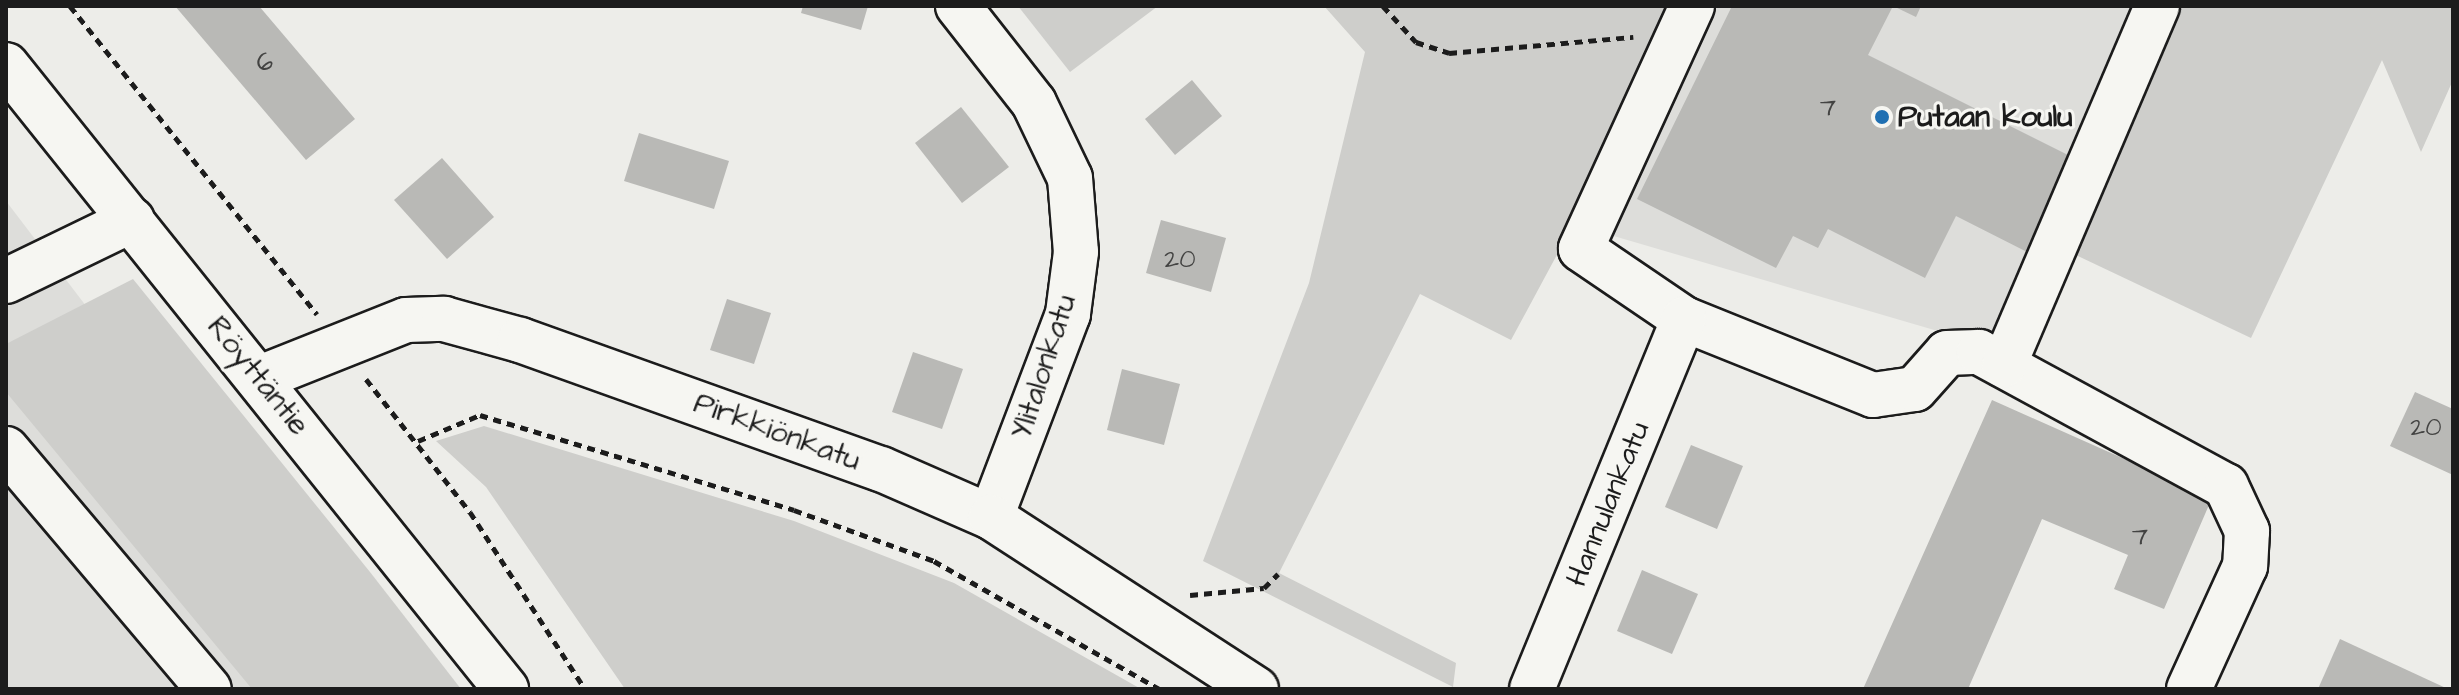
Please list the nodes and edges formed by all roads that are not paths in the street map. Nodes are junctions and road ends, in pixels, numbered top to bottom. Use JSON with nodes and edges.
{"nodes":[{"id":1,"x":958,"y":6,"type":"edge"},
{"id":2,"x":2157,"y":6,"type":"edge"},
{"id":3,"x":1687,"y":19,"type":"edge"},
{"id":4,"x":6,"y":65,"type":"edge"},
{"id":5,"x":132,"y":220,"type":"junction"},
{"id":6,"x":6,"y":281,"type":"edge"},
{"id":7,"x":1684,"y":319,"type":"junction"},
{"id":8,"x":2004,"y":365,"type":"junction"},
{"id":9,"x":260,"y":378,"type":"junction"},
{"id":10,"x":6,"y":449,"type":"edge"},
{"id":11,"x":991,"y":517,"type":"junction"},
{"id":12,"x":209,"y":689,"type":"edge"},
{"id":13,"x":506,"y":689,"type":"edge"},
{"id":14,"x":1256,"y":689,"type":"edge"},
{"id":15,"x":1532,"y":689,"type":"edge"},
{"id":16,"x":2189,"y":689,"type":"edge"}],
"edges":[{"from":1,"to":11,"type":"street","name":"Ylitalonkatu"},
{"from":2,"to":8,"type":"street"},
{"from":3,"to":7,"type":"street"},
{"from":4,"to":5,"type":"street","name":"Röyttäntie"},
{"from":5,"to":6,"type":"street"},
{"from":5,"to":9,"type":"street","name":"Röyttäntie"},
{"from":7,"to":8,"type":"street"},
{"from":7,"to":15,"type":"street","name":"Hannulankatu"},
{"from":8,"to":16,"type":"street"},
{"from":9,"to":11,"type":"street","name":"Pirkkiönkatu"},
{"from":9,"to":13,"type":"street","name":"Röyttäntie"},
{"from":10,"to":12,"type":"street"},
{"from":11,"to":14,"type":"street","name":"Pirkkiönkatu"}]}
